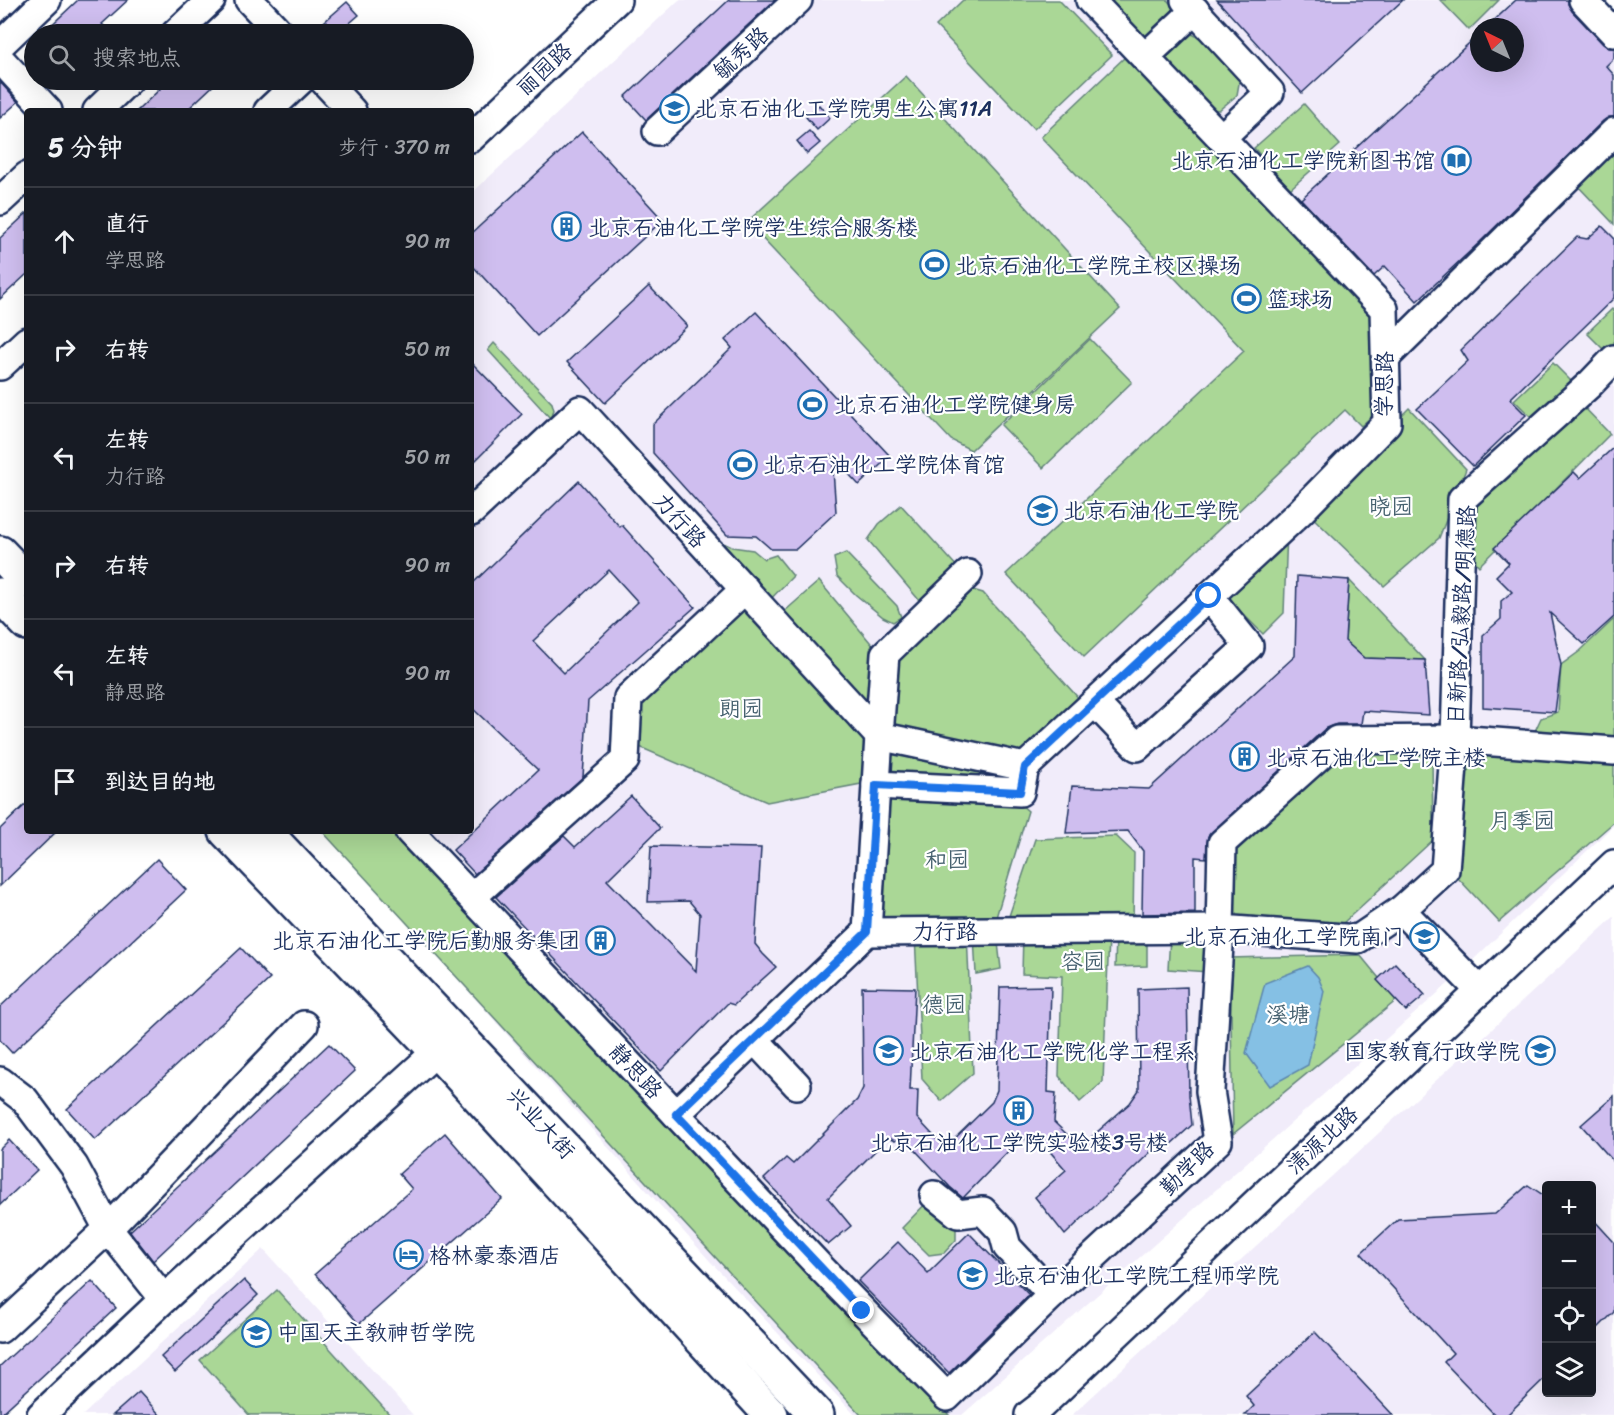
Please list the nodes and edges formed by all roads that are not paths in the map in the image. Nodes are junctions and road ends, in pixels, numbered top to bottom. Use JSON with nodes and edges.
{"nodes":[{"id":1,"x":47,"y":0,"type":"edge"},
{"id":2,"x":211,"y":0,"type":"edge"},
{"id":3,"x":249,"y":0,"type":"edge"},
{"id":4,"x":617,"y":0,"type":"edge"},
{"id":5,"x":798,"y":0,"type":"edge"},
{"id":6,"x":1090,"y":0,"type":"edge"},
{"id":7,"x":1583,"y":0,"type":"edge"},
{"id":8,"x":1190,"y":5,"type":"edge"},
{"id":9,"x":186,"y":24,"type":"edge"},
{"id":10,"x":272,"y":24,"type":"edge"},
{"id":11,"x":1614,"y":33,"type":"edge"},
{"id":12,"x":0,"y":45,"type":"edge"},
{"id":13,"x":1145,"y":57,"type":"junction"},
{"id":14,"x":0,"y":59,"type":"edge"},
{"id":15,"x":24,"y":85,"type":"edge"},
{"id":16,"x":29,"y":90,"type":"edge"},
{"id":17,"x":119,"y":90,"type":"edge"},
{"id":18,"x":290,"y":90,"type":"edge"},
{"id":19,"x":332,"y":90,"type":"edge"},
{"id":20,"x":45,"y":108,"type":"edge"},
{"id":21,"x":100,"y":108,"type":"edge"},
{"id":22,"x":271,"y":108,"type":"edge"},
{"id":23,"x":349,"y":108,"type":"edge"},
{"id":24,"x":657,"y":131,"type":"dead end"},
{"id":25,"x":1614,"y":132,"type":"edge"},
{"id":26,"x":474,"y":135,"type":"edge"},
{"id":27,"x":1221,"y":138,"type":"junction"},
{"id":28,"x":24,"y":179,"type":"edge"},
{"id":29,"x":0,"y":201,"type":"edge"},
{"id":30,"x":24,"y":344,"type":"edge"},
{"id":31,"x":1386,"y":357,"type":"junction"},
{"id":32,"x":1614,"y":360,"type":"edge"},
{"id":33,"x":0,"y":366,"type":"edge"},
{"id":34,"x":474,"y":509,"type":"edge"},
{"id":35,"x":968,"y":573,"type":"dead end"},
{"id":36,"x":745,"y":590,"type":"junction"},
{"id":37,"x":0,"y":595,"type":"edge"},
{"id":38,"x":1209,"y":596,"type":"junction"},
{"id":39,"x":24,"y":620,"type":"edge"},
{"id":40,"x":1095,"y":703,"type":"junction"},
{"id":41,"x":879,"y":736,"type":"junction"},
{"id":42,"x":1455,"y":739,"type":"junction"},
{"id":43,"x":1614,"y":751,"type":"edge"},
{"id":44,"x":1025,"y":767,"type":"junction"},
{"id":45,"x":876,"y":785,"type":"junction"},
{"id":46,"x":229,"y":834,"type":"edge"},
{"id":47,"x":267,"y":834,"type":"edge"},
{"id":48,"x":412,"y":834,"type":"edge"},
{"id":49,"x":1614,"y":864,"type":"edge"},
{"id":50,"x":472,"y":897,"type":"junction"},
{"id":51,"x":1401,"y":910,"type":"junction"},
{"id":52,"x":1220,"y":929,"type":"junction"},
{"id":53,"x":867,"y":932,"type":"junction"},
{"id":54,"x":1479,"y":992,"type":"junction"},
{"id":55,"x":304,"y":1025,"type":"dead end"},
{"id":56,"x":754,"y":1039,"type":"junction"},
{"id":57,"x":437,"y":1052,"type":"junction"},
{"id":58,"x":0,"y":1081,"type":"edge"},
{"id":59,"x":797,"y":1085,"type":"dead end"},
{"id":60,"x":676,"y":1114,"type":"junction"},
{"id":61,"x":934,"y":1195,"type":"dead end"},
{"id":62,"x":108,"y":1228,"type":"junction"},
{"id":63,"x":1052,"y":1296,"type":"junction"},
{"id":64,"x":164,"y":1299,"type":"junction"},
{"id":65,"x":0,"y":1329,"type":"edge"},
{"id":66,"x":41,"y":1415,"type":"edge"},
{"id":67,"x":771,"y":1415,"type":"edge"},
{"id":68,"x":817,"y":1415,"type":"edge"},
{"id":69,"x":1029,"y":1415,"type":"edge"}],
"edges":[{"from":1,"to":12,"type":"street"},
{"from":2,"to":9,"type":"street"},
{"from":3,"to":10,"type":"street"},
{"from":4,"to":26,"type":"street","name":"丽园路"},
{"from":5,"to":24,"type":"street","name":"毓秀路"},
{"from":6,"to":13,"type":"street","name":"学思路"},
{"from":7,"to":11,"type":"street"},
{"from":8,"to":13,"type":"street"},
{"from":8,"to":27,"type":"street"},
{"from":13,"to":27,"type":"street","name":"学思路"},
{"from":14,"to":15,"type":"street"},
{"from":16,"to":20,"type":"street"},
{"from":17,"to":21,"type":"street"},
{"from":18,"to":22,"type":"street"},
{"from":19,"to":23,"type":"street"},
{"from":25,"to":31,"type":"street"},
{"from":27,"to":31,"type":"street","name":"学思路"},
{"from":28,"to":29,"type":"street"},
{"from":30,"to":33,"type":"street"},
{"from":31,"to":38,"type":"street","name":"学思路"},
{"from":32,"to":42,"type":"street","name":"日新路/弘毅路/明德路"},
{"from":34,"to":36,"type":"street","name":"力行路"},
{"from":35,"to":41,"type":"street"},
{"from":36,"to":41,"type":"street","name":"力行路"},
{"from":36,"to":50,"type":"street"},
{"from":37,"to":39,"type":"main road"},
{"from":38,"to":40,"type":"street","name":"学思路"},
{"from":38,"to":40,"type":"street"},
{"from":40,"to":44,"type":"street","name":"学思路"},
{"from":41,"to":44,"type":"street"},
{"from":41,"to":45,"type":"street"},
{"from":42,"to":43,"type":"street","name":"日新路/弘毅路/明德路"},
{"from":42,"to":51,"type":"street","name":"力行路"},
{"from":42,"to":52,"type":"street"},
{"from":44,"to":45,"type":"street"},
{"from":45,"to":53,"type":"street"},
{"from":46,"to":57,"type":"main road","name":"兴业大街"},
{"from":47,"to":68,"type":"main road","name":"兴业大街"},
{"from":48,"to":50,"type":"street","name":"静思路"},
{"from":49,"to":54,"type":"street","name":"清源北路"},
{"from":50,"to":60,"type":"street","name":"静思路"},
{"from":51,"to":52,"type":"street","name":"力行路"},
{"from":51,"to":54,"type":"street"},
{"from":52,"to":53,"type":"street","name":"力行路"},
{"from":52,"to":63,"type":"street","name":"勤学路"},
{"from":53,"to":56,"type":"street"},
{"from":54,"to":69,"type":"street","name":"清源北路"},
{"from":55,"to":62,"type":"street"},
{"from":56,"to":59,"type":"street"},
{"from":56,"to":60,"type":"street"},
{"from":57,"to":64,"type":"street"},
{"from":57,"to":67,"type":"main road","name":"兴业大街"},
{"from":58,"to":62,"type":"street"},
{"from":60,"to":63,"type":"street","name":"静思路"},
{"from":61,"to":63,"type":"street"},
{"from":62,"to":64,"type":"street"},
{"from":62,"to":65,"type":"street"},
{"from":64,"to":66,"type":"street"}]}
